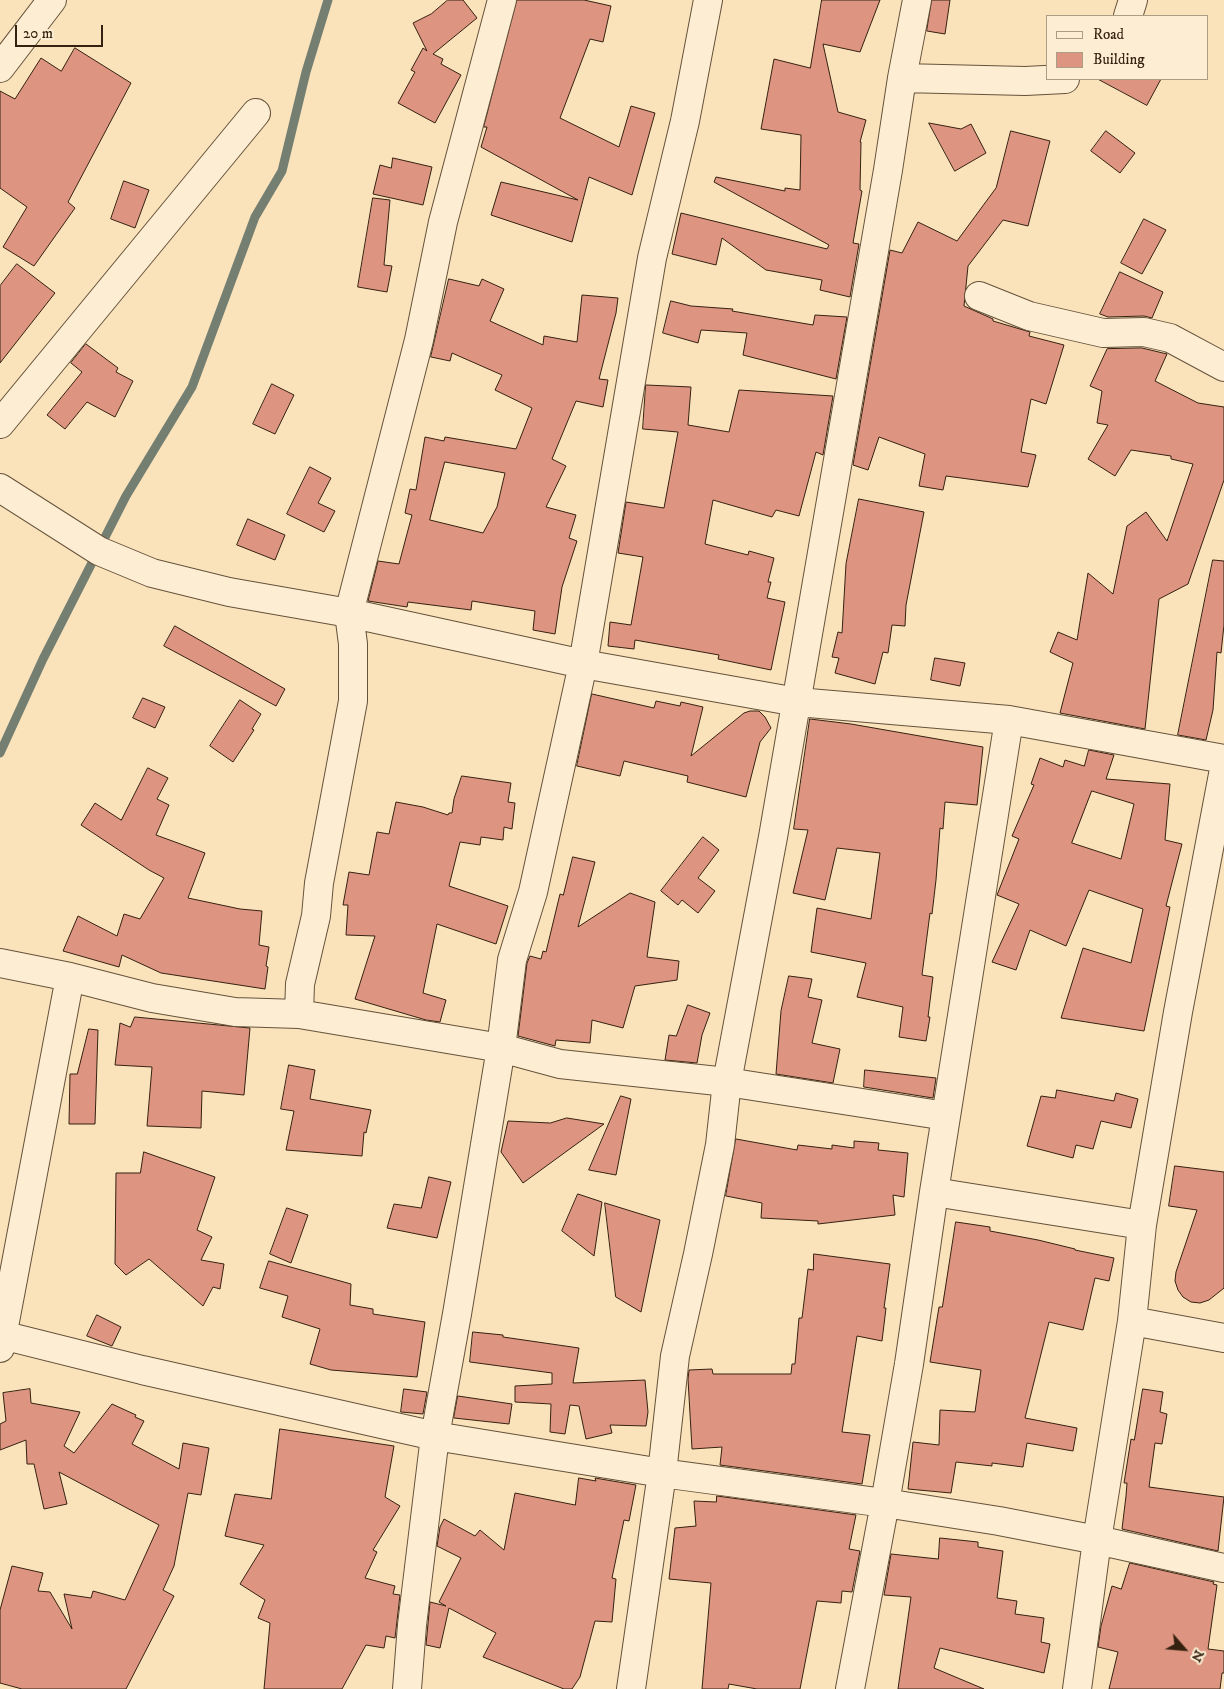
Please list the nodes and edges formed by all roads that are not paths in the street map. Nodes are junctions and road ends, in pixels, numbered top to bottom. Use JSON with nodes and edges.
{"nodes":[{"id":1,"x":52,"y":0,"type":"edge"},
{"id":2,"x":502,"y":0,"type":"edge"},
{"id":3,"x":708,"y":0,"type":"edge"},
{"id":4,"x":917,"y":0,"type":"edge"},
{"id":5,"x":1133,"y":0,"type":"edge"},
{"id":6,"x":1128,"y":15,"type":"edge"},
{"id":7,"x":0,"y":68,"type":"edge"},
{"id":8,"x":902,"y":78,"type":"junction"},
{"id":9,"x":1046,"y":80,"type":"edge"},
{"id":10,"x":256,"y":113,"type":"dead end"},
{"id":11,"x":979,"y":296,"type":"dead end"},
{"id":12,"x":1224,"y":367,"type":"edge"},
{"id":13,"x":0,"y":424,"type":"edge"},
{"id":14,"x":0,"y":488,"type":"edge"},
{"id":15,"x":349,"y":613,"type":"junction"},
{"id":16,"x":583,"y":664,"type":"junction"},
{"id":17,"x":796,"y":702,"type":"junction"},
{"id":18,"x":1010,"y":720,"type":"junction"},
{"id":19,"x":1224,"y":759,"type":"edge"},
{"id":20,"x":1224,"y":769,"type":"edge"},
{"id":21,"x":0,"y":963,"type":"edge"},
{"id":22,"x":70,"y":977,"type":"junction"},
{"id":23,"x":299,"y":1014,"type":"junction"},
{"id":24,"x":501,"y":1048,"type":"junction"},
{"id":25,"x":727,"y":1082,"type":"junction"},
{"id":26,"x":946,"y":1116,"type":"junction"},
{"id":27,"x":934,"y":1192,"type":"junction"},
{"id":28,"x":1142,"y":1225,"type":"junction"},
{"id":29,"x":1132,"y":1321,"type":"junction"},
{"id":30,"x":1224,"y":1338,"type":"edge"},
{"id":31,"x":1,"y":1342,"type":"edge"},
{"id":32,"x":435,"y":1436,"type":"junction"},
{"id":33,"x":662,"y":1473,"type":"junction"},
{"id":34,"x":885,"y":1503,"type":"junction"},
{"id":35,"x":1097,"y":1540,"type":"junction"},
{"id":36,"x":1224,"y":1568,"type":"edge"},
{"id":37,"x":407,"y":1689,"type":"edge"},
{"id":38,"x":631,"y":1689,"type":"edge"},
{"id":39,"x":850,"y":1689,"type":"edge"},
{"id":40,"x":1077,"y":1689,"type":"edge"}],
"edges":[{"from":1,"to":7,"type":"street"},
{"from":2,"to":15,"type":"street"},
{"from":3,"to":16,"type":"street"},
{"from":4,"to":8,"type":"street"},
{"from":5,"to":6,"type":"street"},
{"from":8,"to":9,"type":"street"},
{"from":8,"to":17,"type":"street"},
{"from":10,"to":13,"type":"street"},
{"from":11,"to":12,"type":"street"},
{"from":14,"to":15,"type":"street"},
{"from":15,"to":16,"type":"street"},
{"from":15,"to":23,"type":"street"},
{"from":16,"to":17,"type":"street"},
{"from":16,"to":24,"type":"street"},
{"from":17,"to":18,"type":"street"},
{"from":17,"to":25,"type":"street"},
{"from":18,"to":19,"type":"street"},
{"from":18,"to":26,"type":"street"},
{"from":20,"to":28,"type":"street"},
{"from":21,"to":22,"type":"street"},
{"from":22,"to":23,"type":"street"},
{"from":22,"to":31,"type":"street"},
{"from":23,"to":24,"type":"street"},
{"from":24,"to":25,"type":"street"},
{"from":24,"to":32,"type":"street"},
{"from":25,"to":26,"type":"street"},
{"from":25,"to":33,"type":"street"},
{"from":26,"to":27,"type":"street"},
{"from":27,"to":28,"type":"street"},
{"from":27,"to":34,"type":"street"},
{"from":28,"to":29,"type":"street"},
{"from":29,"to":30,"type":"street"},
{"from":29,"to":35,"type":"street"},
{"from":31,"to":32,"type":"street"},
{"from":32,"to":33,"type":"street"},
{"from":32,"to":37,"type":"street"},
{"from":33,"to":34,"type":"street"},
{"from":33,"to":38,"type":"street"},
{"from":34,"to":35,"type":"street"},
{"from":34,"to":39,"type":"street"},
{"from":35,"to":36,"type":"street"},
{"from":35,"to":40,"type":"street"}]}
